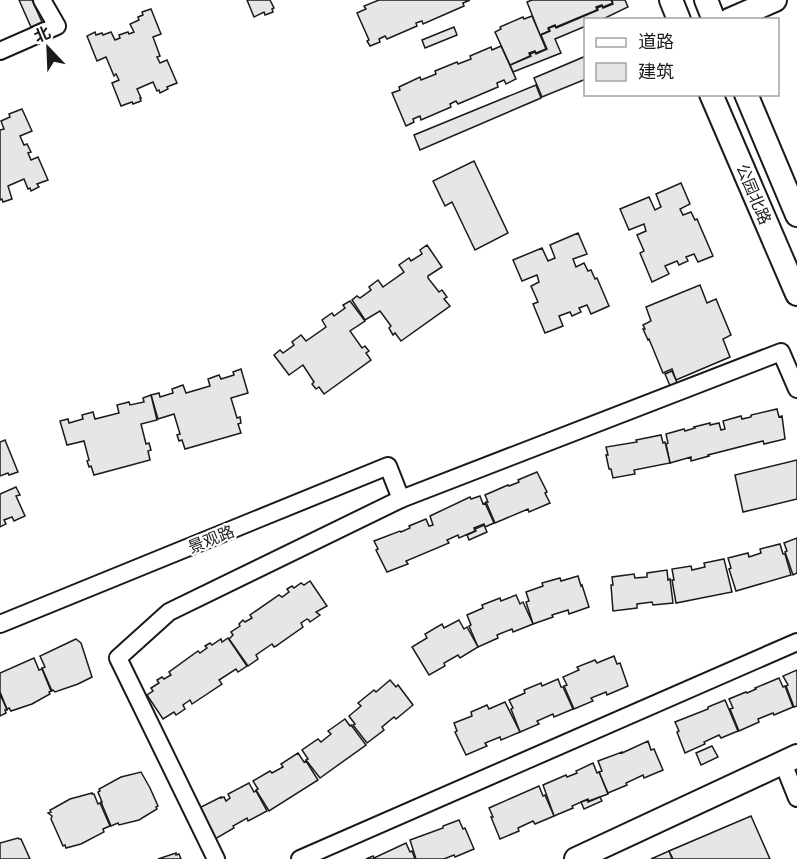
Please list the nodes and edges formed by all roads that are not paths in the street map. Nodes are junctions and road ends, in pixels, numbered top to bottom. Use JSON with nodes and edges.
{"nodes":[{"id":1,"x":42,"y":0,"type":"edge"},
{"id":2,"x":671,"y":0,"type":"edge"},
{"id":3,"x":706,"y":0,"type":"edge"},
{"id":4,"x":775,"y":0,"type":"edge"},
{"id":5,"x":678,"y":18,"type":"edge"},
{"id":6,"x":713,"y":18,"type":"edge"},
{"id":7,"x":734,"y":18,"type":"edge"},
{"id":8,"x":0,"y":51,"type":"edge"},
{"id":9,"x":712,"y":96,"type":"edge"},
{"id":10,"x":747,"y":96,"type":"edge"},
{"id":11,"x":797,"y":215,"type":"edge"},
{"id":12,"x":797,"y":294,"type":"edge"},
{"id":13,"x":797,"y":389,"type":"edge"},
{"id":14,"x":401,"y":499,"type":"junction"},
{"id":15,"x":0,"y":624,"type":"edge"},
{"id":16,"x":797,"y":642,"type":"edge"},
{"id":17,"x":790,"y":760,"type":"edge"},
{"id":18,"x":797,"y":798,"type":"edge"},
{"id":19,"x":216,"y":859,"type":"edge"},
{"id":20,"x":300,"y":859,"type":"edge"},
{"id":21,"x":576,"y":859,"type":"edge"}],
"edges":[{"from":1,"to":8,"type":"street"},
{"from":2,"to":5,"type":"main road"},
{"from":3,"to":6,"type":"main road"},
{"from":4,"to":7,"type":"main road"},
{"from":9,"to":12,"type":"main road","name":"公园北路"},
{"from":10,"to":11,"type":"main road","name":"公园北路"},
{"from":13,"to":14,"type":"street"},
{"from":14,"to":15,"type":"street","name":"景观路"},
{"from":14,"to":19,"type":"street"},
{"from":16,"to":20,"type":"street"},
{"from":17,"to":18,"type":"street"},
{"from":17,"to":21,"type":"main road"}]}
